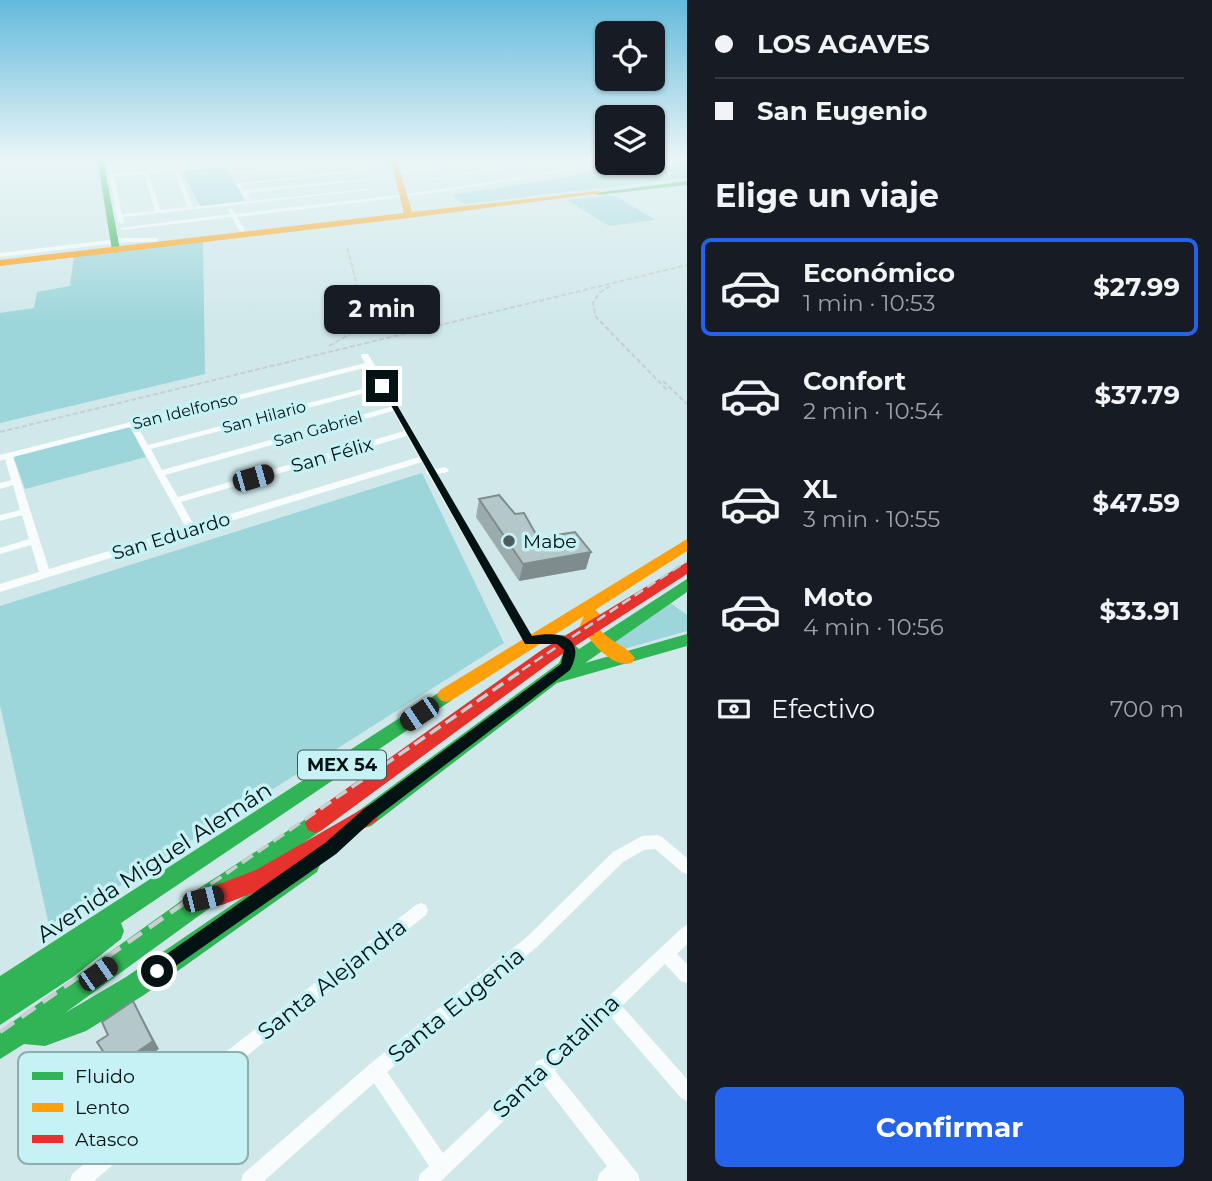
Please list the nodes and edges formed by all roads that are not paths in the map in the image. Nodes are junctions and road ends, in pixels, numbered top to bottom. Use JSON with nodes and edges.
{"nodes":[{"id":1,"x":115,"y":213,"type":"edge"},
{"id":2,"x":156,"y":213,"type":"edge"},
{"id":3,"x":233,"y":213,"type":"edge"},
{"id":4,"x":298,"y":213,"type":"edge"},
{"id":5,"x":349,"y":213,"type":"edge"},
{"id":6,"x":356,"y":213,"type":"edge"},
{"id":7,"x":238,"y":223,"type":"junction"},
{"id":8,"x":118,"y":237,"type":"junction"},
{"id":9,"x":0,"y":259,"type":"edge"},
{"id":10,"x":382,"y":386,"type":"junction"},
{"id":11,"x":394,"y":408,"type":"junction"},
{"id":12,"x":132,"y":424,"type":"junction"},
{"id":13,"x":407,"y":433,"type":"junction"},
{"id":14,"x":146,"y":449,"type":"junction"},
{"id":15,"x":4,"y":457,"type":"edge"},
{"id":16,"x":422,"y":459,"type":"junction"},
{"id":17,"x":445,"y":470,"type":"dead end"},
{"id":18,"x":161,"y":473,"type":"junction"},
{"id":19,"x":430,"y":473,"type":"junction"},
{"id":20,"x":15,"y":482,"type":"junction"},
{"id":21,"x":0,"y":486,"type":"edge"},
{"id":22,"x":176,"y":500,"type":"junction"},
{"id":23,"x":24,"y":512,"type":"junction"},
{"id":24,"x":0,"y":518,"type":"edge"},
{"id":25,"x":192,"y":530,"type":"junction"},
{"id":26,"x":34,"y":541,"type":"junction"},
{"id":27,"x":687,"y":544,"type":"edge"},
{"id":28,"x":687,"y":550,"type":"edge"},
{"id":29,"x":0,"y":551,"type":"edge"},
{"id":30,"x":687,"y":567,"type":"edge"},
{"id":31,"x":45,"y":574,"type":"junction"},
{"id":32,"x":0,"y":588,"type":"edge"},
{"id":33,"x":631,"y":588,"type":"junction"},
{"id":34,"x":677,"y":591,"type":"edge"},
{"id":35,"x":687,"y":605,"type":"edge"},
{"id":36,"x":687,"y":640,"type":"edge"},
{"id":37,"x":529,"y":641,"type":"junction"},
{"id":38,"x":600,"y":643,"type":"junction"},
{"id":39,"x":626,"y":658,"type":"junction"},
{"id":40,"x":566,"y":667,"type":"junction"},
{"id":41,"x":550,"y":679,"type":"junction"},
{"id":42,"x":369,"y":814,"type":"junction"},
{"id":43,"x":198,"y":861,"type":"junction"},
{"id":44,"x":687,"y":867,"type":"edge"},
{"id":45,"x":203,"y":899,"type":"junction"},
{"id":46,"x":421,"y":910,"type":"dead end"},
{"id":47,"x":687,"y":933,"type":"edge"},
{"id":48,"x":665,"y":953,"type":"junction"},
{"id":49,"x":687,"y":975,"type":"edge"},
{"id":50,"x":0,"y":990,"type":"edge"},
{"id":51,"x":610,"y":1004,"type":"junction"},
{"id":52,"x":0,"y":1013,"type":"edge"},
{"id":53,"x":14,"y":1034,"type":"junction"},
{"id":54,"x":0,"y":1045,"type":"edge"},
{"id":55,"x":239,"y":1052,"type":"edge"},
{"id":56,"x":542,"y":1068,"type":"junction"},
{"id":57,"x":376,"y":1070,"type":"junction"},
{"id":58,"x":687,"y":1093,"type":"edge"},
{"id":59,"x":99,"y":1164,"type":"edge"},
{"id":60,"x":441,"y":1167,"type":"junction"},
{"id":61,"x":619,"y":1176,"type":"edge"},
{"id":62,"x":79,"y":1181,"type":"edge"},
{"id":63,"x":250,"y":1181,"type":"edge"},
{"id":64,"x":427,"y":1181,"type":"edge"}],
"edges":[{"from":1,"to":8,"type":"main road"},
{"from":2,"to":8,"type":"street"},
{"from":3,"to":7,"type":"street"},
{"from":4,"to":7,"type":"street"},
{"from":5,"to":7,"type":"main road"},
{"from":6,"to":8,"type":"main road"},
{"from":7,"to":8,"type":"street"},
{"from":7,"to":8,"type":"main road"},
{"from":8,"to":9,"type":"main road"},
{"from":10,"to":11,"type":"street"},
{"from":10,"to":12,"type":"street","name":"San Idelfonso"},
{"from":10,"to":14,"type":"street","name":"San Hilario"},
{"from":11,"to":13,"type":"street"},
{"from":11,"to":18,"type":"street","name":"San Gabriel"},
{"from":12,"to":14,"type":"street"},
{"from":12,"to":15,"type":"street","name":"San Idelfonso"},
{"from":13,"to":16,"type":"street"},
{"from":13,"to":22,"type":"street","name":"San Félix"},
{"from":14,"to":18,"type":"street"},
{"from":15,"to":20,"type":"street"},
{"from":16,"to":19,"type":"street"},
{"from":16,"to":25,"type":"street","name":"San Eduardo"},
{"from":17,"to":19,"type":"street"},
{"from":18,"to":22,"type":"street"},
{"from":19,"to":37,"type":"street"},
{"from":20,"to":21,"type":"street"},
{"from":20,"to":23,"type":"street"},
{"from":22,"to":25,"type":"street"},
{"from":23,"to":24,"type":"street"},
{"from":23,"to":26,"type":"street"},
{"from":25,"to":31,"type":"street","name":"San Eduardo"},
{"from":26,"to":29,"type":"street"},
{"from":26,"to":31,"type":"street"},
{"from":27,"to":37,"type":"main road","name":"Avenida Miguel Alemán","number":"MEX 54"},
{"from":28,"to":33,"type":"main road"},
{"from":30,"to":45,"type":"main road","number":"MEX 54"},
{"from":31,"to":32,"type":"street","name":"San Eduardo"},
{"from":33,"to":34,"type":"main road"},
{"from":33,"to":38,"type":"main road"},
{"from":34,"to":35,"type":"main road"},
{"from":34,"to":38,"type":"main road"},
{"from":36,"to":39,"type":"main road"},
{"from":37,"to":40,"type":"main road"},
{"from":37,"to":43,"type":"main road","name":"Avenida Miguel Alemán","number":"MEX 54"},
{"from":38,"to":39,"type":"main road"},
{"from":38,"to":40,"type":"main road"},
{"from":39,"to":41,"type":"main road"},
{"from":40,"to":41,"type":"main road"},
{"from":41,"to":42,"type":"main road"},
{"from":42,"to":45,"type":"main road"},
{"from":42,"to":53,"type":"main road"},
{"from":43,"to":50,"type":"main road","name":"Avenida Miguel Alemán","number":"MEX 54"},
{"from":43,"to":52,"type":"main road"},
{"from":44,"to":57,"type":"street","name":"Santa Eugenia"},
{"from":45,"to":53,"type":"main road","number":"MEX 54"},
{"from":46,"to":55,"type":"street","name":"Santa Alejandra"},
{"from":47,"to":48,"type":"street","name":"Santa Catalina"},
{"from":48,"to":49,"type":"street"},
{"from":48,"to":51,"type":"street","name":"Santa Catalina"},
{"from":51,"to":56,"type":"street","name":"Santa Catalina"},
{"from":51,"to":58,"type":"street"},
{"from":53,"to":54,"type":"main road","number":"MEX 54"},
{"from":56,"to":60,"type":"street","name":"Santa Catalina"},
{"from":56,"to":61,"type":"street"},
{"from":57,"to":60,"type":"street"},
{"from":57,"to":63,"type":"street","name":"Santa Eugenia"},
{"from":59,"to":62,"type":"street","name":"Santa Alejandra"},
{"from":60,"to":64,"type":"street","name":"Santa Catalina"}]}
